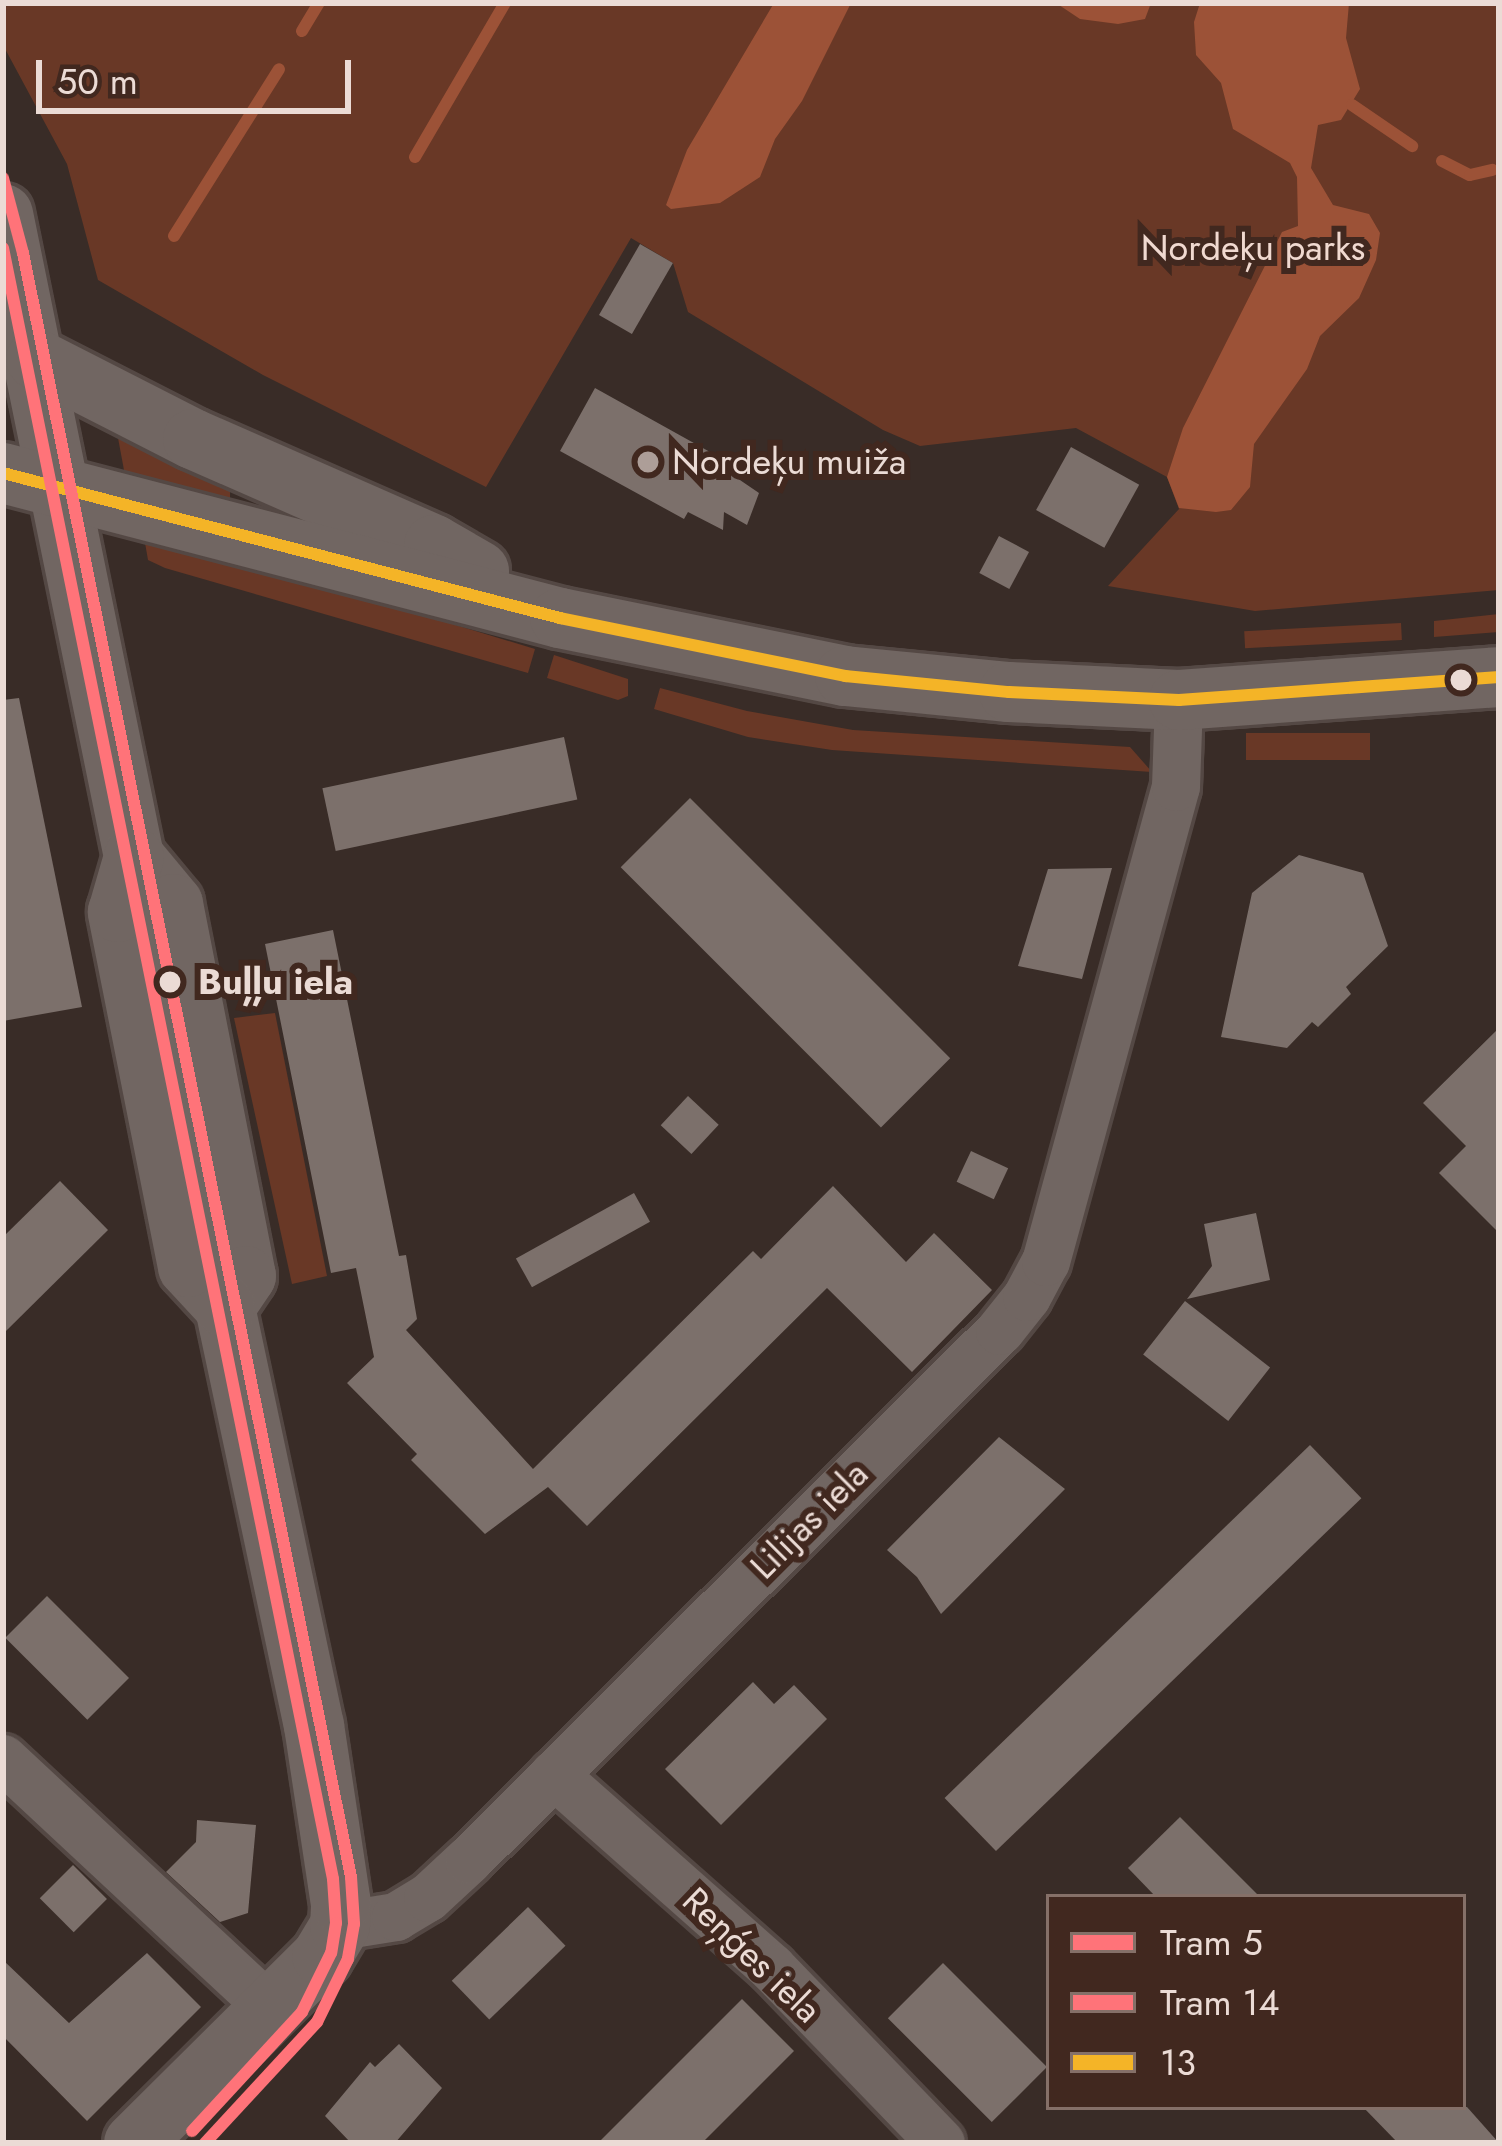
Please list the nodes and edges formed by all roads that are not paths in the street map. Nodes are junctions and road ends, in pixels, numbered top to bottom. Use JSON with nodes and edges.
{"nodes":[{"id":1,"x":3,"y":214,"type":"edge"},
{"id":2,"x":35,"y":359,"type":"junction"},
{"id":3,"x":31,"y":481,"type":"edge"},
{"id":4,"x":560,"y":618,"type":"junction"},
{"id":5,"x":1499,"y":677,"type":"edge"},
{"id":6,"x":1179,"y":700,"type":"junction"},
{"id":7,"x":3,"y":1759,"type":"edge"},
{"id":8,"x":554,"y":1775,"type":"junction"},
{"id":9,"x":340,"y":1926,"type":"junction"},
{"id":10,"x":270,"y":2008,"type":"junction"},
{"id":11,"x":134,"y":2143,"type":"edge"},
{"id":12,"x":941,"y":2143,"type":"edge"}],
"edges":[{"from":1,"to":2,"type":"street"},
{"from":2,"to":3,"type":"street"},
{"from":2,"to":4,"type":"street"},
{"from":3,"to":4,"type":"street"},
{"from":3,"to":9,"type":"street"},
{"from":4,"to":6,"type":"street"},
{"from":5,"to":6,"type":"street"},
{"from":6,"to":8,"type":"street","name":"Lilijas iela"},
{"from":7,"to":10,"type":"street"},
{"from":8,"to":9,"type":"street","name":"Lilijas iela"},
{"from":8,"to":12,"type":"street","name":"Reņģes iela"},
{"from":9,"to":10,"type":"street"},
{"from":10,"to":11,"type":"street"}]}
